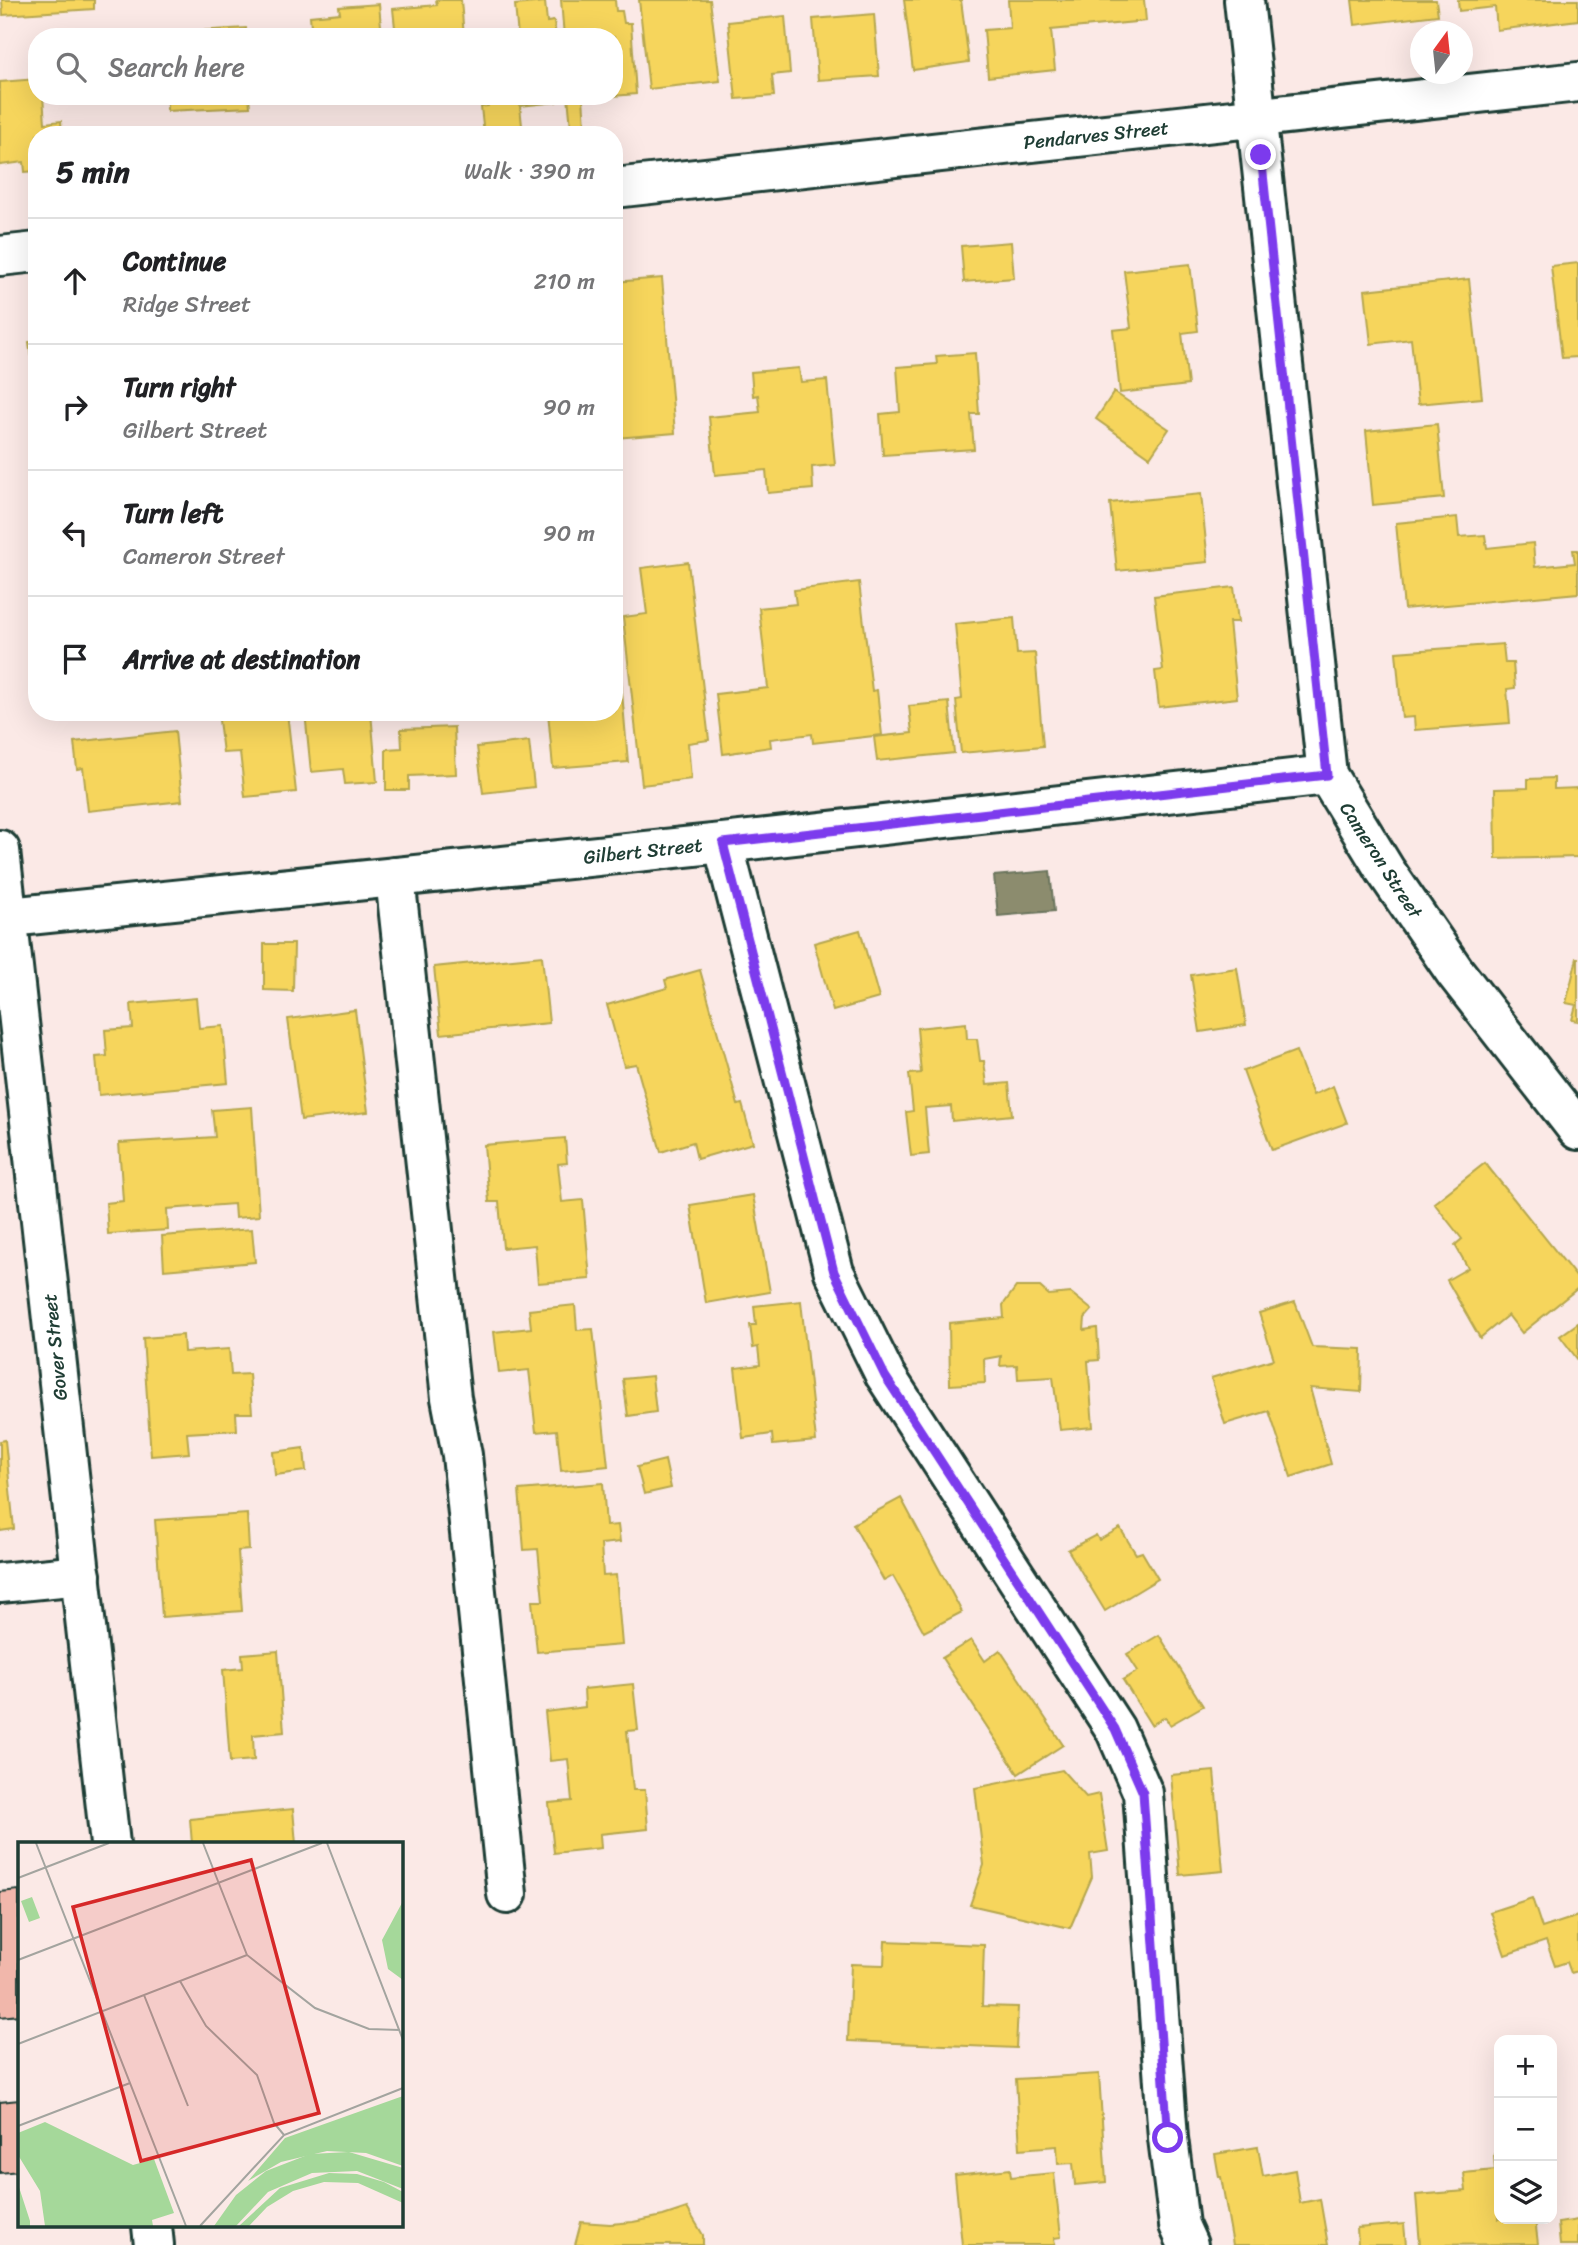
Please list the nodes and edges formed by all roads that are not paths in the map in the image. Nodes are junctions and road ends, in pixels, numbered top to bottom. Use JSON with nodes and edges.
{"nodes":[{"id":1,"x":1244,"y":0,"type":"edge"},
{"id":2,"x":1578,"y":82,"type":"edge"},
{"id":3,"x":1257,"y":117,"type":"junction"},
{"id":4,"x":623,"y":187,"type":"edge"},
{"id":5,"x":28,"y":253,"type":"edge"},
{"id":6,"x":0,"y":256,"type":"edge"},
{"id":7,"x":1327,"y":775,"type":"junction"},
{"id":8,"x":723,"y":843,"type":"junction"},
{"id":9,"x":0,"y":850,"type":"edge"},
{"id":10,"x":395,"y":877,"type":"junction"},
{"id":11,"x":4,"y":918,"type":"edge"},
{"id":12,"x":1578,"y":1130,"type":"edge"},
{"id":13,"x":81,"y":1575,"type":"junction"},
{"id":14,"x":0,"y":1583,"type":"edge"},
{"id":15,"x":110,"y":1842,"type":"edge"},
{"id":16,"x":507,"y":1894,"type":"dead end"},
{"id":17,"x":1188,"y":2245,"type":"edge"}],
"edges":[{"from":1,"to":3,"type":"street","name":"Cameron Street"},
{"from":2,"to":3,"type":"street","name":"Pendarves Street"},
{"from":3,"to":4,"type":"street","name":"Pendarves Street"},
{"from":3,"to":7,"type":"street","name":"Cameron Street"},
{"from":5,"to":6,"type":"street"},
{"from":7,"to":8,"type":"street","name":"Gilbert Street"},
{"from":7,"to":12,"type":"street","name":"Cameron Street"},
{"from":8,"to":10,"type":"street","name":"Gilbert Street"},
{"from":8,"to":17,"type":"street"},
{"from":9,"to":11,"type":"street","name":"Gover Street"},
{"from":10,"to":11,"type":"street","name":"Gilbert Street"},
{"from":10,"to":16,"type":"street"},
{"from":11,"to":13,"type":"street","name":"Gover Street"},
{"from":13,"to":14,"type":"street"},
{"from":13,"to":15,"type":"street","name":"Gover Street"}]}
